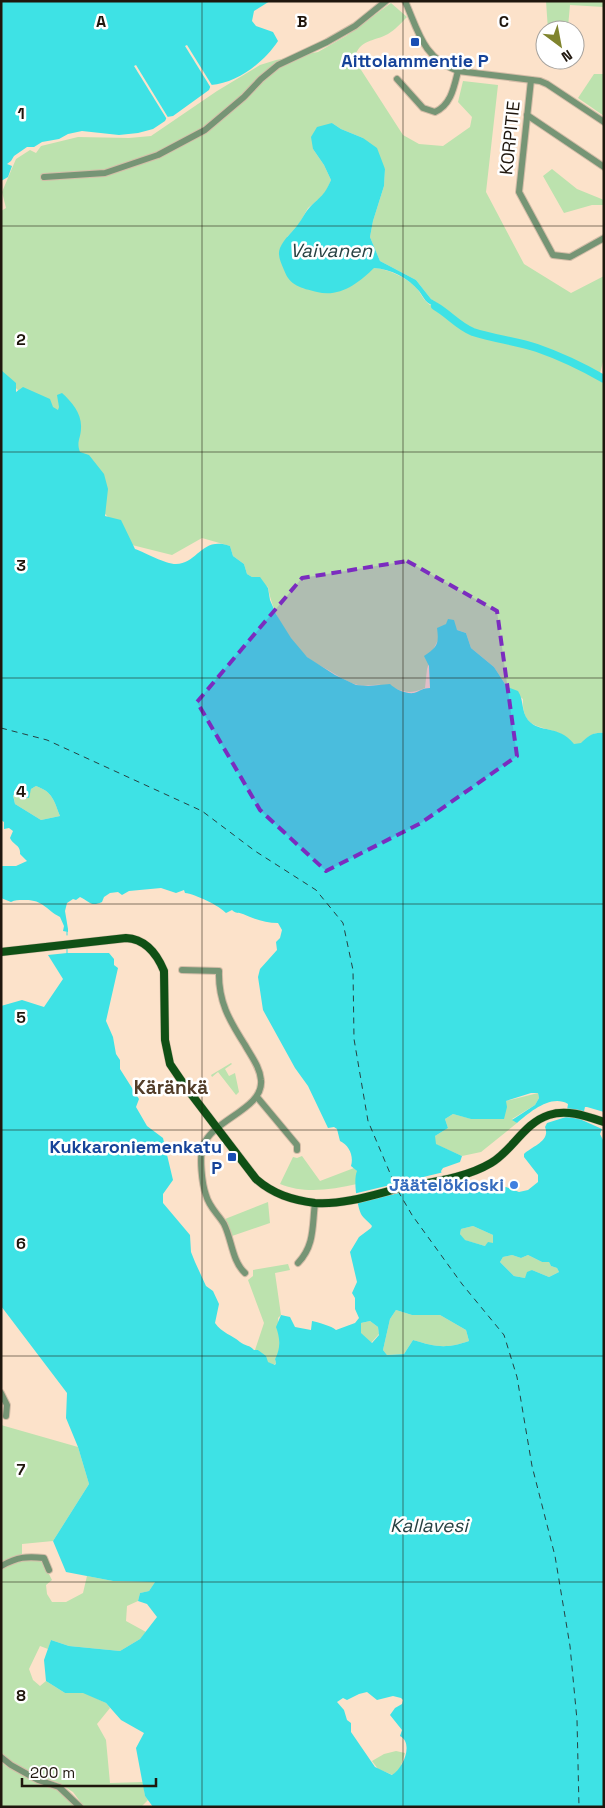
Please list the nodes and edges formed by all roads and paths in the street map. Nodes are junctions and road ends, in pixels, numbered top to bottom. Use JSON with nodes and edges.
{"nodes":[{"id":1,"x":386,"y":1,"type":"edge"},
{"id":2,"x":405,"y":1,"type":"edge"},
{"id":3,"x":458,"y":71,"type":"junction"},
{"id":4,"x":398,"y":80,"type":"dead end"},
{"id":5,"x":531,"y":80,"type":"junction"},
{"id":6,"x":527,"y":115,"type":"junction"},
{"id":7,"x":604,"y":122,"type":"edge"},
{"id":8,"x":604,"y":167,"type":"edge"},
{"id":9,"x":44,"y":177,"type":"dead end"},
{"id":10,"x":604,"y":238,"type":"edge"},
{"id":11,"x":1,"y":952,"type":"edge"},
{"id":12,"x":182,"y":970,"type":"dead end"},
{"id":13,"x":257,"y":1097,"type":"junction"},
{"id":14,"x":604,"y":1122,"type":"edge"},
{"id":15,"x":217,"y":1128,"type":"junction"},
{"id":16,"x":297,"y":1150,"type":"dead end"},
{"id":17,"x":315,"y":1203,"type":"junction"},
{"id":18,"x":298,"y":1263,"type":"dead end"},
{"id":19,"x":245,"y":1273,"type":"dead end"},
{"id":20,"x":1,"y":1393,"type":"edge"},
{"id":21,"x":6,"y":1416,"type":"dead end"},
{"id":22,"x":1,"y":1566,"type":"edge"},
{"id":23,"x":49,"y":1570,"type":"dead end"},
{"id":24,"x":1,"y":1757,"type":"edge"},
{"id":25,"x":80,"y":1807,"type":"edge"}],
"edges":[{"from":1,"to":9,"type":"street"},
{"from":2,"to":3,"type":"street"},
{"from":3,"to":4,"type":"street"},
{"from":3,"to":5,"type":"street"},
{"from":5,"to":6,"type":"street","name":"KORPITIE"},
{"from":5,"to":7,"type":"street"},
{"from":6,"to":8,"type":"street"},
{"from":6,"to":10,"type":"street","name":"KORPITIE"},
{"from":11,"to":15,"type":"main road"},
{"from":12,"to":13,"type":"street"},
{"from":13,"to":15,"type":"street"},
{"from":13,"to":16,"type":"street"},
{"from":14,"to":17,"type":"main road"},
{"from":15,"to":17,"type":"main road"},
{"from":15,"to":19,"type":"street"},
{"from":17,"to":18,"type":"street"},
{"from":20,"to":21,"type":"street"},
{"from":22,"to":23,"type":"street"},
{"from":24,"to":25,"type":"street"}]}
